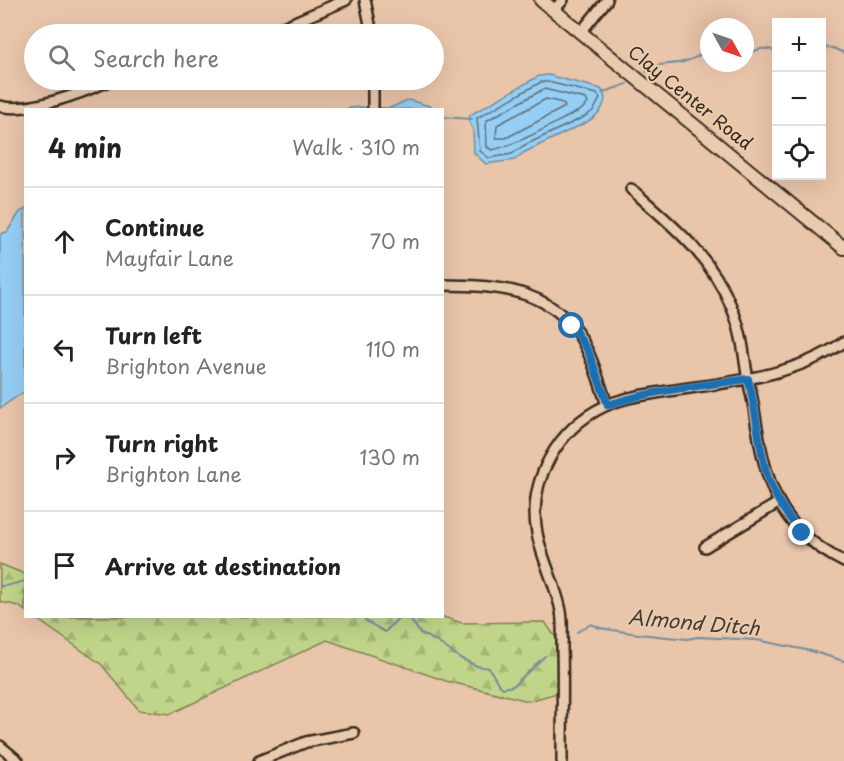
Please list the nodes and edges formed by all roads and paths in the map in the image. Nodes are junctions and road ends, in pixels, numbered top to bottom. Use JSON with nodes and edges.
{"nodes":[{"id":1,"x":346,"y":0,"type":"edge"},
{"id":2,"x":365,"y":0,"type":"edge"},
{"id":3,"x":542,"y":0,"type":"edge"},
{"id":4,"x":563,"y":0,"type":"edge"},
{"id":5,"x":607,"y":0,"type":"edge"},
{"id":6,"x":554,"y":10,"type":"junction"},
{"id":7,"x":290,"y":24,"type":"edge"},
{"id":8,"x":370,"y":24,"type":"edge"},
{"id":9,"x":581,"y":32,"type":"junction"},
{"id":10,"x":87,"y":90,"type":"edge"},
{"id":11,"x":373,"y":90,"type":"edge"},
{"id":12,"x":0,"y":106,"type":"edge"},
{"id":13,"x":373,"y":107,"type":"edge"},
{"id":14,"x":631,"y":189,"type":"dead end"},
{"id":15,"x":844,"y":248,"type":"edge"},
{"id":16,"x":444,"y":285,"type":"edge"},
{"id":17,"x":844,"y":342,"type":"edge"},
{"id":18,"x":748,"y":379,"type":"junction"},
{"id":19,"x":608,"y":405,"type":"junction"},
{"id":20,"x":778,"y":503,"type":"junction"},
{"id":21,"x":705,"y":547,"type":"dead end"},
{"id":22,"x":844,"y":562,"type":"edge"},
{"id":23,"x":354,"y":733,"type":"dead end"},
{"id":24,"x":0,"y":746,"type":"edge"},
{"id":25,"x":18,"y":761,"type":"edge"},
{"id":26,"x":259,"y":761,"type":"edge"},
{"id":27,"x":562,"y":761,"type":"edge"}],
"edges":[{"from":1,"to":7,"type":"street"},
{"from":2,"to":8,"type":"street"},
{"from":3,"to":6,"type":"street","name":"Clay Center Road"},
{"from":4,"to":6,"type":"street"},
{"from":5,"to":9,"type":"street"},
{"from":6,"to":9,"type":"street","name":"Clay Center Road"},
{"from":9,"to":15,"type":"street","name":"Clay Center Road"},
{"from":10,"to":12,"type":"street"},
{"from":11,"to":13,"type":"street"},
{"from":14,"to":18,"type":"street"},
{"from":16,"to":19,"type":"street"},
{"from":17,"to":18,"type":"street"},
{"from":18,"to":19,"type":"street"},
{"from":18,"to":20,"type":"street"},
{"from":19,"to":27,"type":"street"},
{"from":20,"to":21,"type":"street"},
{"from":20,"to":22,"type":"street"},
{"from":23,"to":26,"type":"street"},
{"from":24,"to":25,"type":"street"}]}
